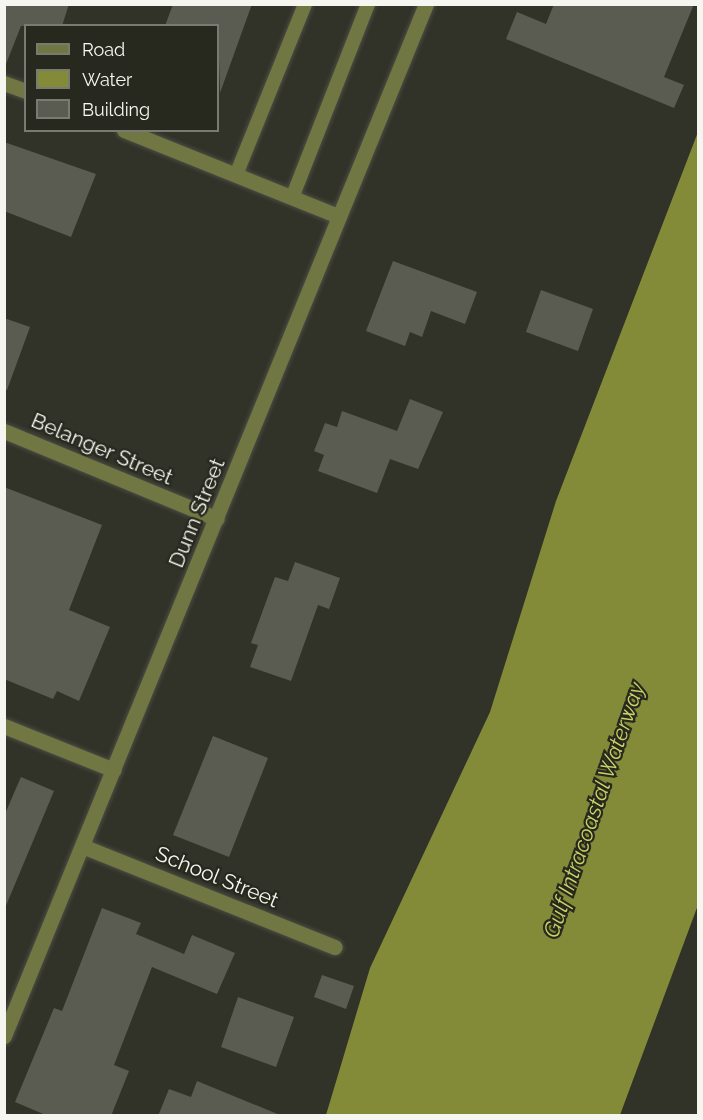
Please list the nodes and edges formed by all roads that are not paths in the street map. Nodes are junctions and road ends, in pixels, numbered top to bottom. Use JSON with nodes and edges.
{"nodes":[{"id":1,"x":305,"y":4,"type":"edge"},
{"id":2,"x":368,"y":4,"type":"edge"},
{"id":3,"x":426,"y":4,"type":"edge"},
{"id":4,"x":4,"y":83,"type":"edge"},
{"id":5,"x":24,"y":90,"type":"edge"},
{"id":6,"x":129,"y":132,"type":"edge"},
{"id":7,"x":236,"y":175,"type":"junction"},
{"id":8,"x":292,"y":198,"type":"junction"},
{"id":9,"x":338,"y":216,"type":"junction"},
{"id":10,"x":4,"y":431,"type":"edge"},
{"id":11,"x":217,"y":519,"type":"junction"},
{"id":12,"x":4,"y":726,"type":"edge"},
{"id":13,"x":114,"y":770,"type":"junction"},
{"id":14,"x":82,"y":846,"type":"junction"},
{"id":15,"x":335,"y":947,"type":"dead end"},
{"id":16,"x":4,"y":1036,"type":"edge"}],
"edges":[{"from":1,"to":7,"type":"lane"},
{"from":2,"to":8,"type":"lane"},
{"from":3,"to":9,"type":"street","name":"Dunn Street"},
{"from":4,"to":5,"type":"street"},
{"from":6,"to":7,"type":"street"},
{"from":7,"to":8,"type":"street"},
{"from":8,"to":9,"type":"street"},
{"from":9,"to":11,"type":"street","name":"Dunn Street"},
{"from":10,"to":11,"type":"street","name":"Belanger Street"},
{"from":11,"to":13,"type":"street","name":"Dunn Street"},
{"from":12,"to":13,"type":"street"},
{"from":13,"to":14,"type":"street","name":"Dunn Street"},
{"from":14,"to":15,"type":"street","name":"School Street"},
{"from":14,"to":16,"type":"street","name":"Dunn Street"}]}
